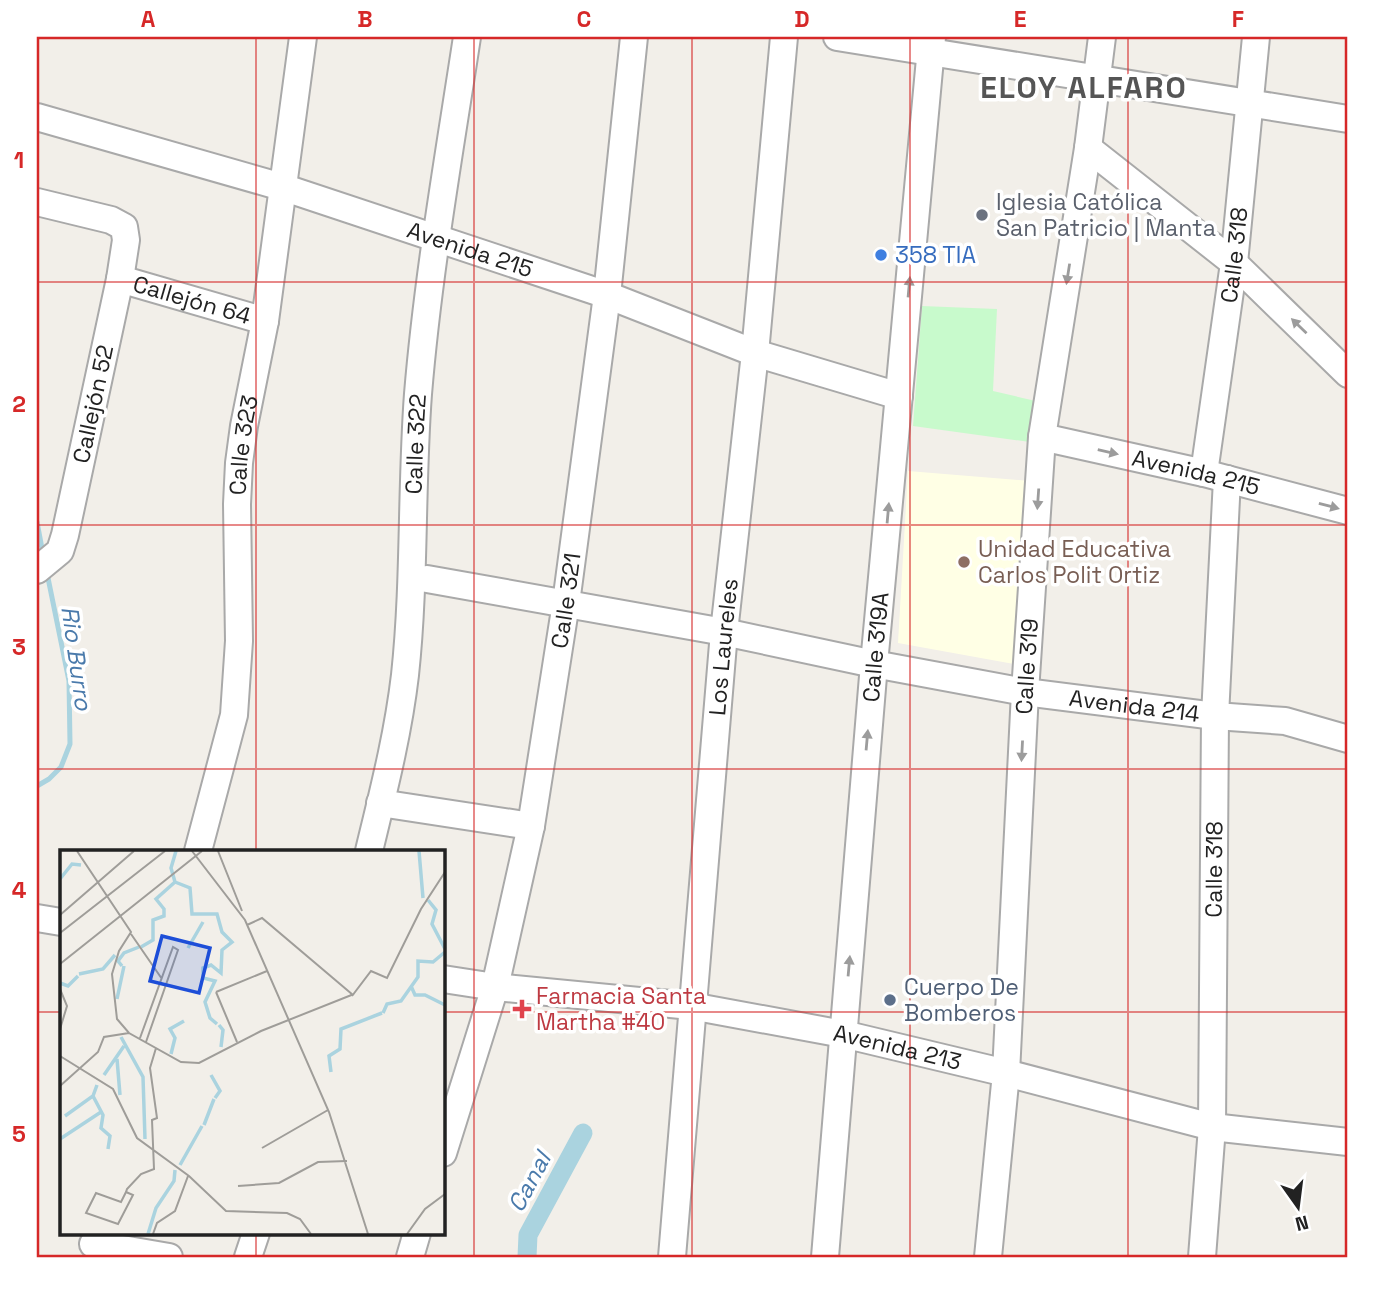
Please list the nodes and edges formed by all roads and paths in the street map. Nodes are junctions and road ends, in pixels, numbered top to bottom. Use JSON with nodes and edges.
{"nodes":[{"id":1,"x":303,"y":37,"type":"edge"},
{"id":2,"x":467,"y":37,"type":"edge"},
{"id":3,"x":634,"y":37,"type":"edge"},
{"id":4,"x":784,"y":37,"type":"edge"},
{"id":5,"x":837,"y":37,"type":"edge"},
{"id":6,"x":1102,"y":37,"type":"edge"},
{"id":7,"x":1256,"y":37,"type":"edge"},
{"id":8,"x":931,"y":44,"type":"edge"},
{"id":9,"x":1097,"y":80,"type":"junction"},
{"id":10,"x":1249,"y":103,"type":"junction"},
{"id":11,"x":37,"y":117,"type":"edge"},
{"id":12,"x":1348,"y":120,"type":"edge"},
{"id":13,"x":1088,"y":148,"type":"junction"},
{"id":14,"x":282,"y":187,"type":"junction"},
{"id":15,"x":37,"y":202,"type":"edge"},
{"id":16,"x":437,"y":238,"type":"junction"},
{"id":17,"x":1234,"y":263,"type":"junction"},
{"id":18,"x":120,"y":279,"type":"junction"},
{"id":19,"x":607,"y":295,"type":"junction"},
{"id":20,"x":265,"y":321,"type":"junction"},
{"id":21,"x":755,"y":353,"type":"junction"},
{"id":22,"x":1348,"y":373,"type":"edge"},
{"id":23,"x":899,"y":396,"type":"junction"},
{"id":24,"x":1042,"y":437,"type":"junction"},
{"id":25,"x":1216,"y":476,"type":"junction"},
{"id":26,"x":1348,"y":511,"type":"edge"},
{"id":27,"x":37,"y":570,"type":"edge"},
{"id":28,"x":426,"y":579,"type":"dead end"},
{"id":29,"x":566,"y":603,"type":"junction"},
{"id":30,"x":724,"y":632,"type":"junction"},
{"id":31,"x":874,"y":664,"type":"junction"},
{"id":32,"x":1025,"y":692,"type":"junction"},
{"id":33,"x":1215,"y":716,"type":"junction"},
{"id":34,"x":1348,"y":739,"type":"edge"},
{"id":35,"x":380,"y":803,"type":"junction"},
{"id":36,"x":531,"y":826,"type":"junction"},
{"id":37,"x":198,"y":850,"type":"edge"},
{"id":38,"x":369,"y":850,"type":"edge"},
{"id":39,"x":37,"y":918,"type":"edge"},
{"id":40,"x":60,"y":922,"type":"edge"},
{"id":41,"x":444,"y":979,"type":"edge"},
{"id":42,"x":495,"y":987,"type":"junction"},
{"id":43,"x":691,"y":1006,"type":"junction"},
{"id":44,"x":843,"y":1034,"type":"junction"},
{"id":45,"x":1006,"y":1073,"type":"junction"},
{"id":46,"x":1212,"y":1127,"type":"junction"},
{"id":47,"x":1348,"y":1142,"type":"edge"},
{"id":48,"x":444,"y":1150,"type":"edge"},
{"id":49,"x":256,"y":1234,"type":"edge"},
{"id":50,"x":418,"y":1234,"type":"edge"},
{"id":51,"x":93,"y":1245,"type":"edge"},
{"id":52,"x":169,"y":1257,"type":"edge"},
{"id":53,"x":248,"y":1257,"type":"edge"},
{"id":54,"x":410,"y":1257,"type":"edge"},
{"id":55,"x":672,"y":1257,"type":"edge"},
{"id":56,"x":825,"y":1257,"type":"edge"},
{"id":57,"x":988,"y":1257,"type":"edge"},
{"id":58,"x":1202,"y":1257,"type":"edge"}],
"edges":[{"from":1,"to":14,"type":"street","name":"Calle 323"},
{"from":2,"to":16,"type":"street","name":"Calle 322"},
{"from":3,"to":19,"type":"street","name":"Calle 321"},
{"from":4,"to":21,"type":"street","name":"Los Laureles"},
{"from":5,"to":8,"type":"street"},
{"from":6,"to":9,"type":"street","name":"Calle 319"},
{"from":7,"to":10,"type":"street","name":"Calle 318"},
{"from":8,"to":9,"type":"street"},
{"from":23,"to":8,"type":"street","name":"Calle 319A","one_way":true},
{"from":9,"to":10,"type":"street"},
{"from":9,"to":13,"type":"street","name":"Calle 319"},
{"from":10,"to":12,"type":"street"},
{"from":10,"to":17,"type":"street","name":"Calle 318"},
{"from":11,"to":14,"type":"street","name":"Avenida 215"},
{"from":13,"to":17,"type":"street"},
{"from":13,"to":24,"type":"street","name":"Calle 319","one_way":true},
{"from":14,"to":16,"type":"street","name":"Avenida 215"},
{"from":14,"to":20,"type":"street","name":"Calle 323"},
{"from":15,"to":18,"type":"street","name":"Callejón 52"},
{"from":16,"to":19,"type":"street","name":"Avenida 215"},
{"from":16,"to":35,"type":"street","name":"Calle 322"},
{"from":22,"to":17,"type":"street","one_way":true},
{"from":17,"to":25,"type":"street","name":"Calle 318"},
{"from":18,"to":20,"type":"street","name":"Callejón 64"},
{"from":18,"to":27,"type":"street","name":"Callejón 52"},
{"from":19,"to":21,"type":"street","name":"Avenida 215"},
{"from":19,"to":29,"type":"street","name":"Calle 321"},
{"from":20,"to":37,"type":"street","name":"Calle 323"},
{"from":21,"to":23,"type":"street","name":"Avenida 215"},
{"from":21,"to":30,"type":"street","name":"Los Laureles"},
{"from":31,"to":23,"type":"street","name":"Calle 319A","one_way":true},
{"from":24,"to":25,"type":"street","name":"Avenida 215","one_way":true},
{"from":24,"to":32,"type":"street","name":"Calle 319","one_way":true},
{"from":25,"to":26,"type":"street","name":"Avenida 215","one_way":true},
{"from":25,"to":33,"type":"street","name":"Calle 318"},
{"from":28,"to":29,"type":"street","name":"Avenida 214"},
{"from":29,"to":30,"type":"street","name":"Avenida 214"},
{"from":29,"to":36,"type":"street","name":"Calle 321"},
{"from":30,"to":31,"type":"street","name":"Avenida 214"},
{"from":30,"to":43,"type":"street","name":"Los Laureles"},
{"from":31,"to":32,"type":"street","name":"Avenida 214"},
{"from":44,"to":31,"type":"street","name":"Calle 319A","one_way":true},
{"from":32,"to":33,"type":"street","name":"Avenida 214"},
{"from":32,"to":45,"type":"street","name":"Calle 319","one_way":true},
{"from":33,"to":34,"type":"street","name":"Avenida 214"},
{"from":33,"to":46,"type":"street","name":"Calle 318"},
{"from":35,"to":36,"type":"street"},
{"from":35,"to":38,"type":"street","name":"Calle 322"},
{"from":36,"to":42,"type":"street","name":"Calle 321"},
{"from":39,"to":40,"type":"street"},
{"from":41,"to":42,"type":"street","name":"Avenida 213"},
{"from":42,"to":43,"type":"street","name":"Avenida 213"},
{"from":42,"to":48,"type":"street","name":"Calle 321"},
{"from":43,"to":44,"type":"street","name":"Avenida 213"},
{"from":43,"to":55,"type":"street","name":"Los Laureles"},
{"from":44,"to":45,"type":"street","name":"Avenida 213"},
{"from":44,"to":56,"type":"street","name":"Calle 319A"},
{"from":45,"to":46,"type":"street","name":"Avenida 213"},
{"from":45,"to":57,"type":"street","name":"Calle 319"},
{"from":46,"to":47,"type":"street","name":"Avenida 213"},
{"from":46,"to":58,"type":"street","name":"Calle 318"},
{"from":49,"to":53,"type":"street"},
{"from":50,"to":54,"type":"street"},
{"from":51,"to":52,"type":"street"}]}
